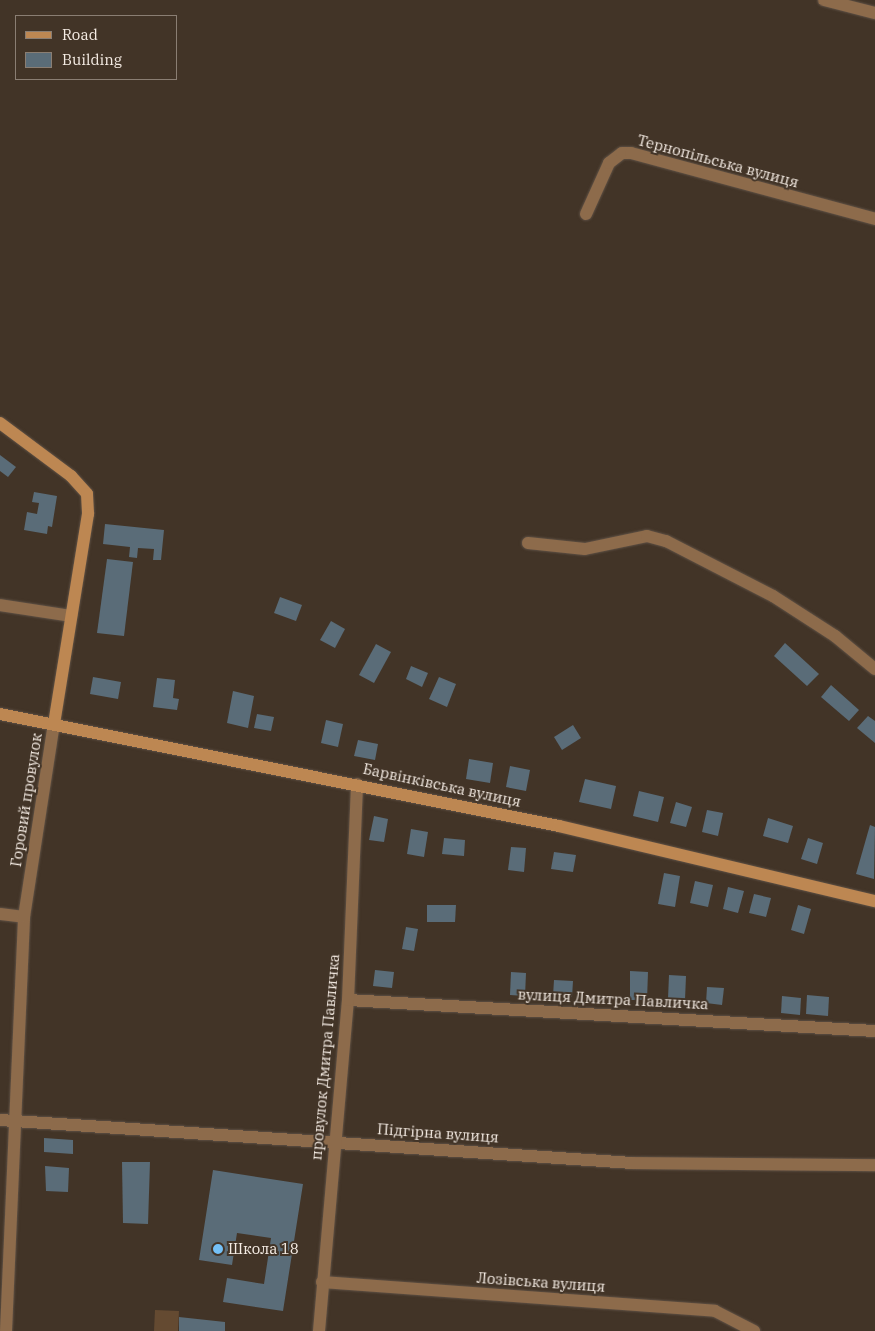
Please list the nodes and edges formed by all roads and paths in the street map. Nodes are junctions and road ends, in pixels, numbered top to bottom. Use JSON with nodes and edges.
{"nodes":[{"id":1,"x":824,"y":0,"type":"edge"},
{"id":2,"x":875,"y":13,"type":"edge"},
{"id":3,"x":586,"y":214,"type":"dead end"},
{"id":4,"x":875,"y":219,"type":"edge"},
{"id":5,"x":0,"y":423,"type":"edge"},
{"id":6,"x":528,"y":543,"type":"dead end"},
{"id":7,"x":0,"y":605,"type":"edge"},
{"id":8,"x":71,"y":616,"type":"junction"},
{"id":9,"x":875,"y":669,"type":"edge"},
{"id":10,"x":0,"y":714,"type":"edge"},
{"id":11,"x":54,"y":723,"type":"junction"},
{"id":12,"x":357,"y":784,"type":"junction"},
{"id":13,"x":875,"y":901,"type":"edge"},
{"id":14,"x":0,"y":914,"type":"edge"},
{"id":15,"x":24,"y":918,"type":"junction"},
{"id":16,"x":348,"y":1000,"type":"junction"},
{"id":17,"x":875,"y":1031,"type":"edge"},
{"id":18,"x":0,"y":1120,"type":"edge"},
{"id":19,"x":13,"y":1122,"type":"junction"},
{"id":20,"x":335,"y":1142,"type":"junction"},
{"id":21,"x":875,"y":1165,"type":"edge"},
{"id":22,"x":322,"y":1282,"type":"junction"},
{"id":23,"x":6,"y":1331,"type":"edge"},
{"id":24,"x":319,"y":1331,"type":"edge"},
{"id":25,"x":754,"y":1331,"type":"edge"}],
"edges":[{"from":1,"to":2,"type":"street"},
{"from":3,"to":4,"type":"street","name":"Тернопільська вулиця"},
{"from":5,"to":8,"type":"street"},
{"from":6,"to":9,"type":"street"},
{"from":7,"to":8,"type":"street"},
{"from":8,"to":11,"type":"street"},
{"from":10,"to":11,"type":"street","name":"Барвінківська вулиця"},
{"from":11,"to":12,"type":"street","name":"Барвінківська вулиця"},
{"from":11,"to":15,"type":"street","name":"Горовий провулок"},
{"from":12,"to":13,"type":"street","name":"Барвінківська вулиця"},
{"from":12,"to":16,"type":"street","name":"провулок Дмитра Павличка"},
{"from":14,"to":15,"type":"street"},
{"from":15,"to":19,"type":"street","name":"Горовий провулок"},
{"from":16,"to":17,"type":"street","name":"вулиця Дмитра Павличка"},
{"from":16,"to":20,"type":"street","name":"провулок Дмитра Павличка"},
{"from":18,"to":19,"type":"street","name":"Підгірна вулиця"},
{"from":19,"to":20,"type":"street","name":"Підгірна вулиця"},
{"from":19,"to":23,"type":"street","name":"Горовий провулок"},
{"from":20,"to":21,"type":"street","name":"Підгірна вулиця"},
{"from":20,"to":22,"type":"street","name":"провулок Дмитра Павличка"},
{"from":22,"to":24,"type":"street","name":"провулок Дмитра Павличка"},
{"from":22,"to":25,"type":"street","name":"Лозівська вулиця"}]}
